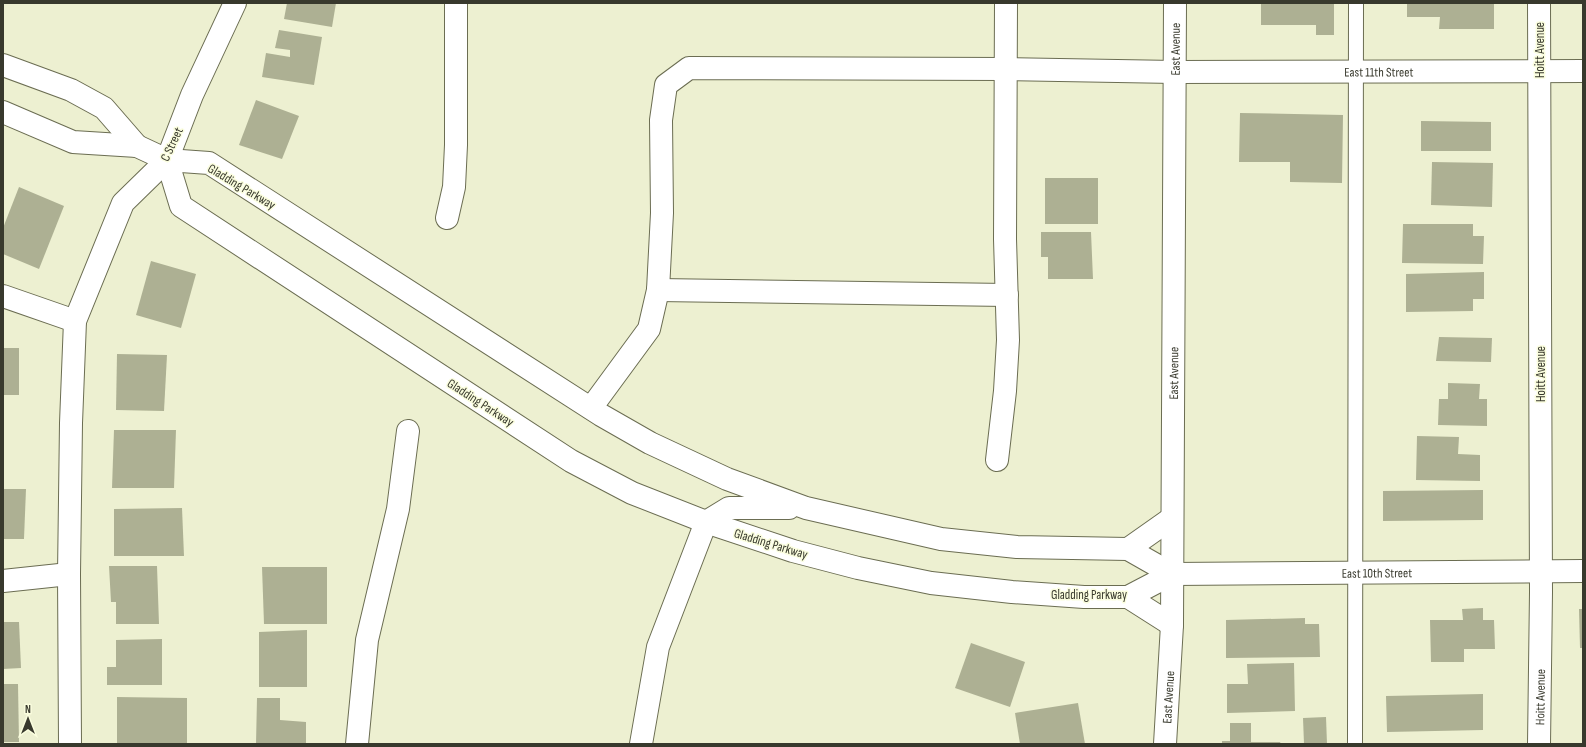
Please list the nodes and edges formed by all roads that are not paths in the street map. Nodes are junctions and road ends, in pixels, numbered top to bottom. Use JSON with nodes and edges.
{"nodes":[{"id":1,"x":235,"y":3,"type":"edge"},
{"id":2,"x":456,"y":3,"type":"edge"},
{"id":3,"x":1006,"y":3,"type":"edge"},
{"id":4,"x":1175,"y":3,"type":"edge"},
{"id":5,"x":1356,"y":3,"type":"edge"},
{"id":6,"x":1539,"y":3,"type":"edge"},
{"id":7,"x":3,"y":65,"type":"edge"},
{"id":8,"x":1006,"y":69,"type":"junction"},
{"id":9,"x":1539,"y":71,"type":"junction"},
{"id":10,"x":1583,"y":71,"type":"edge"},
{"id":11,"x":1175,"y":72,"type":"junction"},
{"id":12,"x":1356,"y":72,"type":"junction"},
{"id":13,"x":3,"y":112,"type":"edge"},
{"id":14,"x":137,"y":146,"type":"junction"},
{"id":15,"x":167,"y":160,"type":"junction"},
{"id":16,"x":447,"y":218,"type":"dead end"},
{"id":17,"x":658,"y":290,"type":"junction"},
{"id":18,"x":1007,"y":295,"type":"junction"},
{"id":19,"x":3,"y":296,"type":"edge"},
{"id":20,"x":75,"y":321,"type":"junction"},
{"id":21,"x":590,"y":408,"type":"junction"},
{"id":22,"x":408,"y":431,"type":"dead end"},
{"id":23,"x":997,"y":460,"type":"dead end"},
{"id":24,"x":806,"y":508,"type":"junction"},
{"id":25,"x":1172,"y":518,"type":"junction"},
{"id":26,"x":706,"y":522,"type":"junction"},
{"id":27,"x":1128,"y":549,"type":"junction"},
{"id":28,"x":1540,"y":571,"type":"junction"},
{"id":29,"x":1583,"y":571,"type":"edge"},
{"id":30,"x":1356,"y":573,"type":"junction"},
{"id":31,"x":69,"y":574,"type":"junction"},
{"id":32,"x":1172,"y":574,"type":"junction"},
{"id":33,"x":3,"y":581,"type":"edge"},
{"id":34,"x":1128,"y":597,"type":"junction"},
{"id":35,"x":1172,"y":625,"type":"junction"},
{"id":36,"x":70,"y":744,"type":"edge"},
{"id":37,"x":357,"y":744,"type":"edge"},
{"id":38,"x":641,"y":744,"type":"edge"},
{"id":39,"x":1165,"y":744,"type":"edge"},
{"id":40,"x":1356,"y":744,"type":"edge"},
{"id":41,"x":1539,"y":744,"type":"edge"}],
"edges":[{"from":1,"to":15,"type":"street","name":"C Street"},
{"from":2,"to":16,"type":"street"},
{"from":3,"to":8,"type":"street"},
{"from":4,"to":11,"type":"street","name":"East Avenue"},
{"from":5,"to":12,"type":"lane"},
{"from":6,"to":9,"type":"street","name":"Hoitt Avenue"},
{"from":7,"to":14,"type":"street"},
{"from":8,"to":11,"type":"street","name":"East 11th Street"},
{"from":8,"to":17,"type":"street","name":"East 11th Street"},
{"from":8,"to":18,"type":"street"},
{"from":9,"to":10,"type":"street","name":"East 11th Street"},
{"from":9,"to":12,"type":"street","name":"East 11th Street"},
{"from":9,"to":28,"type":"street","name":"Hoitt Avenue"},
{"from":11,"to":12,"type":"street","name":"East 11th Street"},
{"from":11,"to":25,"type":"street","name":"East Avenue"},
{"from":12,"to":30,"type":"lane"},
{"from":13,"to":14,"type":"street"},
{"from":14,"to":15,"type":"street"},
{"from":15,"to":20,"type":"street","name":"C Street"},
{"from":15,"to":21,"type":"street","name":"Gladding Parkway"},
{"from":15,"to":26,"type":"street","name":"Gladding Parkway"},
{"from":17,"to":18,"type":"street"},
{"from":17,"to":21,"type":"street","name":"East 11th Street"},
{"from":18,"to":23,"type":"street"},
{"from":19,"to":20,"type":"street"},
{"from":20,"to":31,"type":"street"},
{"from":21,"to":24,"type":"street","name":"Gladding Parkway"},
{"from":22,"to":37,"type":"street"},
{"from":24,"to":26,"type":"street"},
{"from":24,"to":27,"type":"street","name":"Gladding Parkway"},
{"from":25,"to":27,"type":"street"},
{"from":25,"to":32,"type":"street","name":"East Avenue"},
{"from":26,"to":34,"type":"street","name":"Gladding Parkway"},
{"from":26,"to":38,"type":"street"},
{"from":27,"to":32,"type":"street","name":"Gladding Parkway"},
{"from":28,"to":29,"type":"street","name":"East 10th Street"},
{"from":28,"to":30,"type":"street","name":"East 10th Street"},
{"from":28,"to":41,"type":"street","name":"Hoitt Avenue"},
{"from":30,"to":32,"type":"street","name":"East 10th Street"},
{"from":30,"to":40,"type":"lane"},
{"from":31,"to":33,"type":"street"},
{"from":31,"to":36,"type":"street"},
{"from":32,"to":34,"type":"street","name":"Gladding Parkway"},
{"from":32,"to":35,"type":"street","name":"East Avenue"},
{"from":34,"to":35,"type":"street"},
{"from":35,"to":39,"type":"street","name":"East Avenue"}]}
